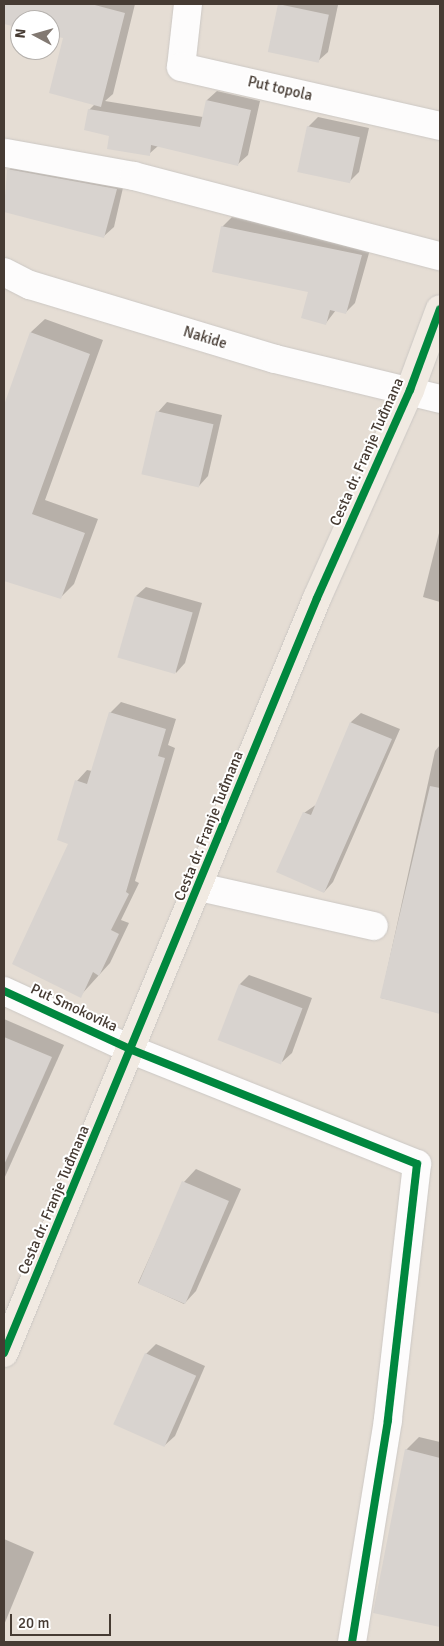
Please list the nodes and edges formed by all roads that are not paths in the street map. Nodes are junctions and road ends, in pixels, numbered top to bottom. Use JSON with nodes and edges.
{"nodes":[{"id":1,"x":188,"y":4,"type":"edge"},
{"id":2,"x":440,"y":126,"type":"edge"},
{"id":3,"x":6,"y":153,"type":"dead end"},
{"id":4,"x":440,"y":256,"type":"edge"},
{"id":5,"x":4,"y":272,"type":"edge"},
{"id":6,"x":440,"y":309,"type":"edge"},
{"id":7,"x":410,"y":390,"type":"junction"},
{"id":8,"x":440,"y":399,"type":"edge"},
{"id":9,"x":199,"y":887,"type":"junction"},
{"id":10,"x":374,"y":926,"type":"dead end"},
{"id":11,"x":4,"y":991,"type":"edge"},
{"id":12,"x":132,"y":1050,"type":"junction"},
{"id":13,"x":4,"y":1353,"type":"edge"},
{"id":14,"x":352,"y":1642,"type":"edge"}],
"edges":[{"from":1,"to":2,"type":"street","name":"Put topola"},
{"from":3,"to":4,"type":"street"},
{"from":5,"to":7,"type":"street","name":"Nakide"},
{"from":6,"to":7,"type":"main road","name":"Cesta dr. Franje Tuđmana"},
{"from":7,"to":8,"type":"street","name":"Nakide"},
{"from":7,"to":9,"type":"main road","name":"Cesta dr. Franje Tuđmana"},
{"from":9,"to":10,"type":"street"},
{"from":9,"to":12,"type":"main road","name":"Cesta dr. Franje Tuđmana"},
{"from":11,"to":12,"type":"street","name":"Put Smokovika"},
{"from":12,"to":13,"type":"main road","name":"Cesta dr. Franje Tuđmana"},
{"from":12,"to":14,"type":"street","name":"Put Smokovika"}]}
